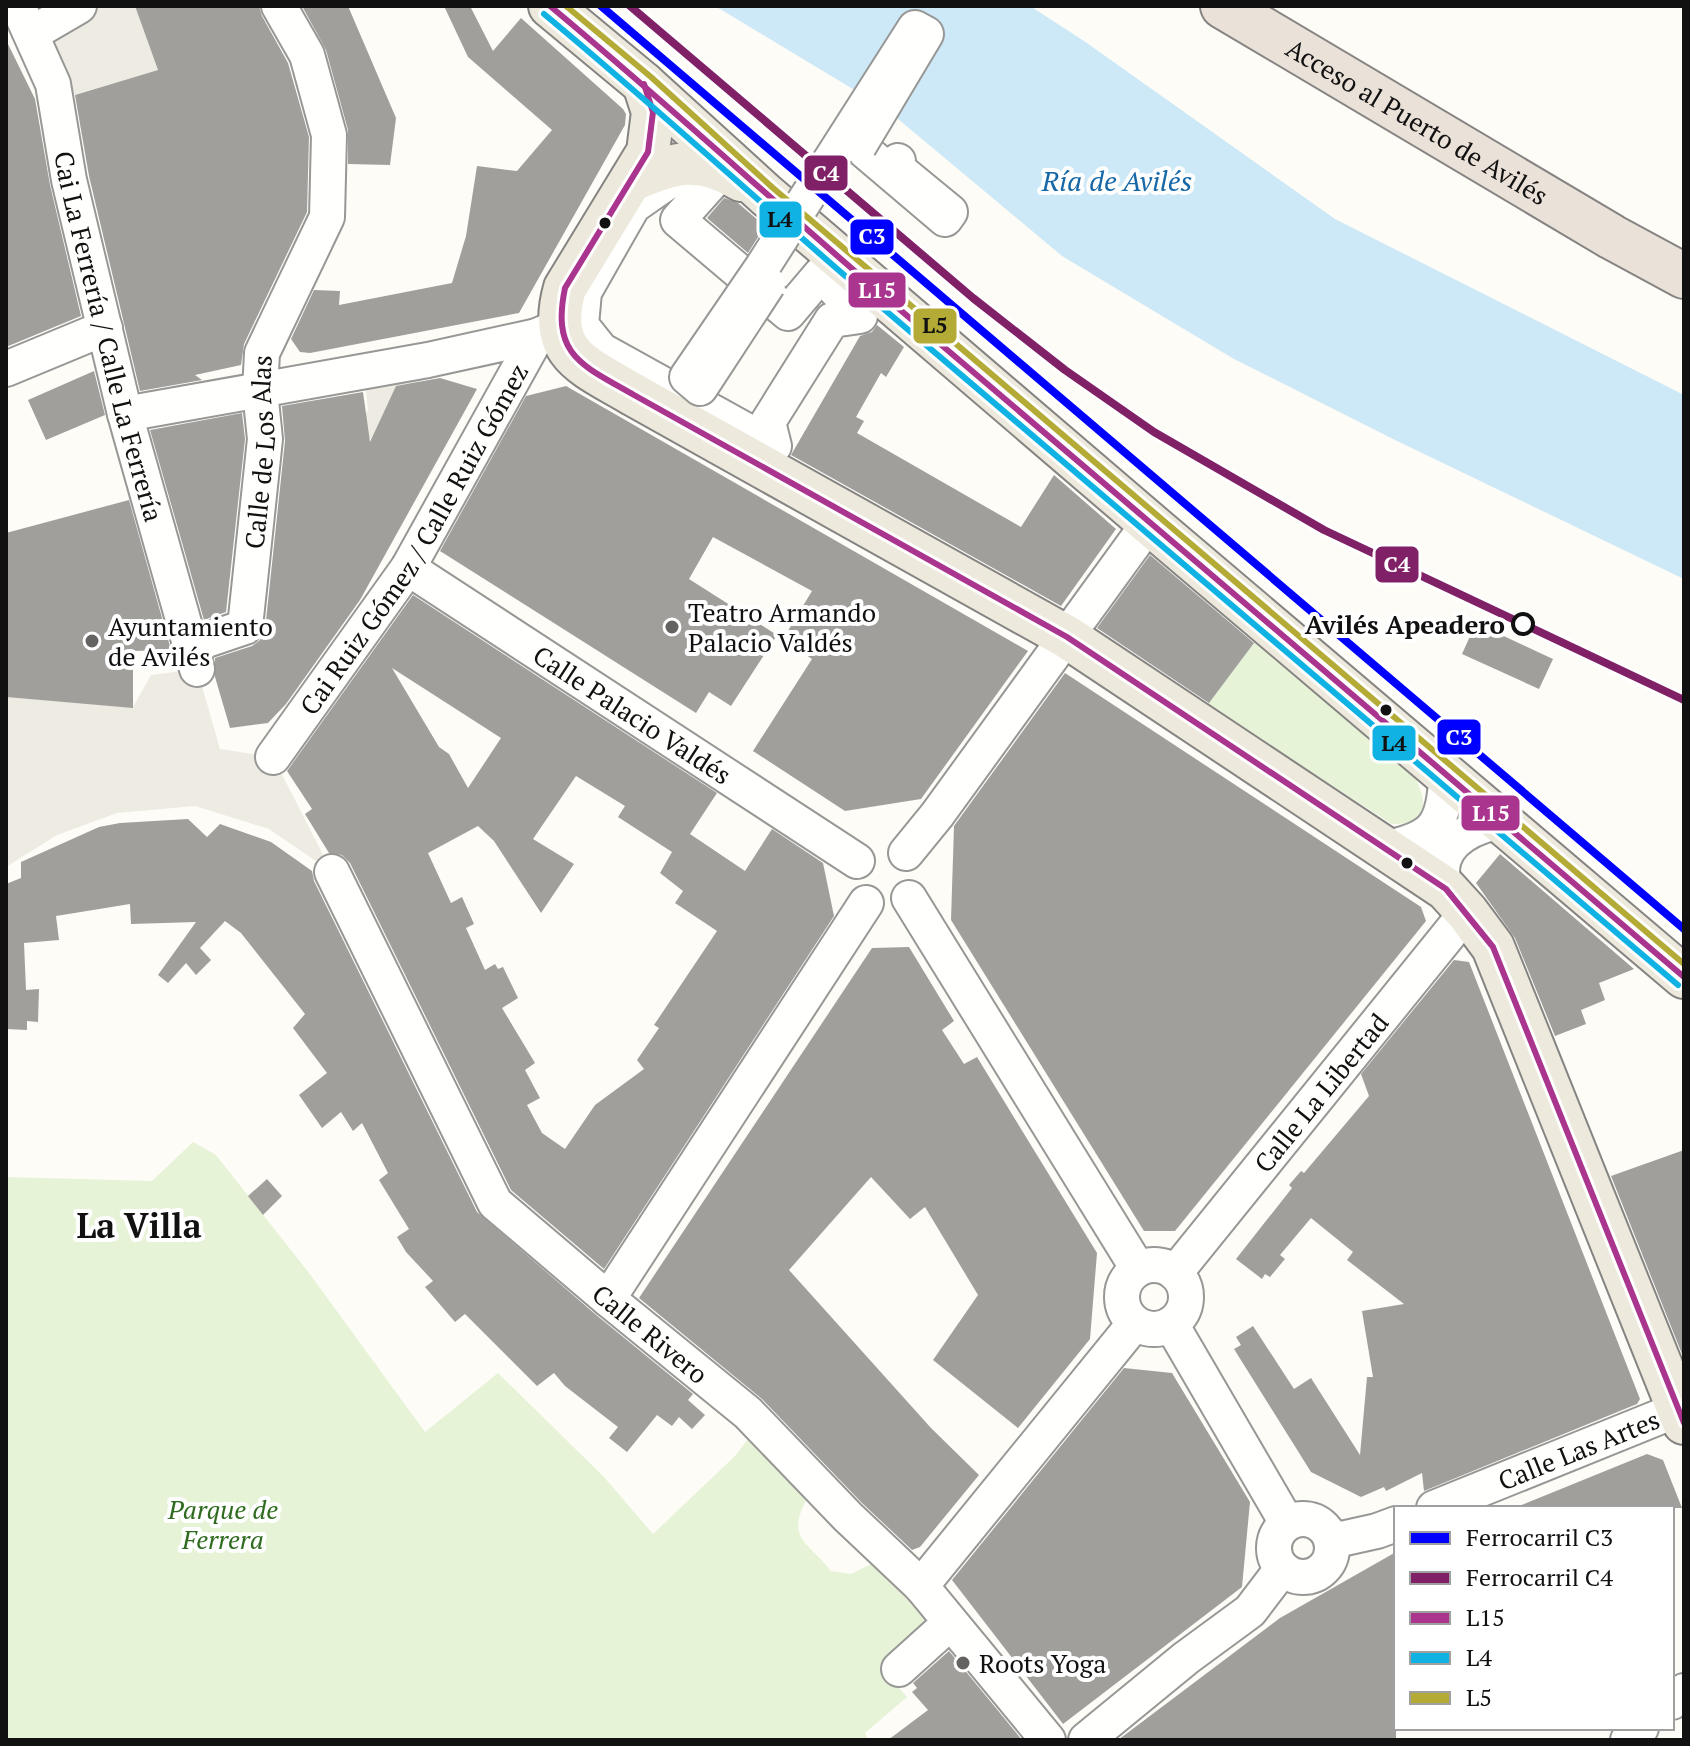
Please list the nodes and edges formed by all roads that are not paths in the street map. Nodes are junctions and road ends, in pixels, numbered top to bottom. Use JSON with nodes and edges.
{"nodes":[{"id":1,"x":79,"y":6,"type":"edge"},
{"id":2,"x":279,"y":6,"type":"edge"},
{"id":3,"x":550,"y":6,"type":"edge"},
{"id":4,"x":1223,"y":6,"type":"edge"},
{"id":5,"x":25,"y":20,"type":"edge"},
{"id":6,"x":644,"y":84,"type":"junction"},
{"id":7,"x":898,"y":161,"type":"dead end"},
{"id":8,"x":633,"y":180,"type":"junction"},
{"id":9,"x":766,"y":195,"type":"junction"},
{"id":10,"x":1612,"y":237,"type":"junction"},
{"id":11,"x":1684,"y":276,"type":"edge"},
{"id":12,"x":765,"y":282,"type":"dead end"},
{"id":13,"x":1684,"y":291,"type":"edge"},
{"id":14,"x":869,"y":303,"type":"junction"},
{"id":15,"x":105,"y":328,"type":"junction"},
{"id":16,"x":547,"y":332,"type":"junction"},
{"id":17,"x":6,"y":369,"type":"edge"},
{"id":18,"x":260,"y":391,"type":"junction"},
{"id":19,"x":125,"y":414,"type":"junction"},
{"id":20,"x":767,"y":455,"type":"junction"},
{"id":21,"x":1149,"y":523,"type":"junction"},
{"id":22,"x":408,"y":568,"type":"junction"},
{"id":23,"x":1067,"y":637,"type":"junction"},
{"id":24,"x":194,"y":657,"type":"joint"},
{"id":25,"x":273,"y":757,"type":"dead end"},
{"id":26,"x":1447,"y":773,"type":"junction"},
{"id":27,"x":1503,"y":821,"type":"junction"},
{"id":28,"x":1386,"y":848,"type":"junction"},
{"id":29,"x":906,"y":853,"type":"junction"},
{"id":30,"x":857,"y":861,"type":"junction"},
{"id":31,"x":332,"y":872,"type":"dead end"},
{"id":32,"x":909,"y":898,"type":"junction"},
{"id":33,"x":1457,"y":900,"type":"junction"},
{"id":34,"x":866,"y":903,"type":"junction"},
{"id":35,"x":1684,"y":977,"type":"edge"},
{"id":36,"x":1138,"y":1269,"type":"junction"},
{"id":37,"x":1175,"y":1273,"type":"junction"},
{"id":38,"x":608,"y":1299,"type":"junction"},
{"id":39,"x":1135,"y":1323,"type":"junction"},
{"id":40,"x":1171,"y":1324,"type":"junction"},
{"id":41,"x":1681,"y":1416,"type":"edge"},
{"id":42,"x":1439,"y":1506,"type":"edge"},
{"id":43,"x":1287,"y":1523,"type":"junction"},
{"id":44,"x":1394,"y":1525,"type":"edge"},
{"id":45,"x":1332,"y":1541,"type":"junction"},
{"id":46,"x":1282,"y":1569,"type":"junction"},
{"id":47,"x":921,"y":1586,"type":"junction"},
{"id":48,"x":950,"y":1623,"type":"junction"},
{"id":49,"x":899,"y":1669,"type":"dead end"},
{"id":50,"x":1048,"y":1740,"type":"edge"},
{"id":51,"x":1086,"y":1740,"type":"edge"}],
"edges":[{"from":1,"to":5,"type":"street"},
{"from":2,"to":18,"type":"street","name":"Calle de Los Alas"},
{"from":3,"to":6,"type":"main road"},
{"from":4,"to":10,"type":"highway","name":"Acceso al Puerto de Avilés"},
{"from":5,"to":15,"type":"street","name":"Cai La Ferrería / Calle La Ferrería"},
{"from":6,"to":8,"type":"main road"},
{"from":6,"to":9,"type":"main road"},
{"from":7,"to":12,"type":"street","bridge":true},
{"from":8,"to":9,"type":"main road"},
{"from":8,"to":16,"type":"main road"},
{"from":9,"to":14,"type":"main road"},
{"from":10,"to":11,"type":"highway"},
{"from":10,"to":13,"type":"highway"},
{"from":14,"to":20,"type":"street"},
{"from":14,"to":20,"type":"street"},
{"from":14,"to":21,"type":"main road"},
{"from":15,"to":17,"type":"street"},
{"from":15,"to":19,"type":"street","name":"Cai La Ferrería / Calle La Ferrería"},
{"from":16,"to":18,"type":"street"},
{"from":16,"to":20,"type":"main road"},
{"from":16,"to":22,"type":"street","name":"Cai Ruiz Gómez / Calle Ruiz Gómez"},
{"from":18,"to":19,"type":"street"},
{"from":18,"to":24,"type":"street","name":"Calle de Los Alas"},
{"from":19,"to":24,"type":"street","name":"Cai La Ferrería / Calle La Ferrería"},
{"from":20,"to":23,"type":"main road"},
{"from":21,"to":23,"type":"street"},
{"from":21,"to":26,"type":"main road"},
{"from":22,"to":25,"type":"street","name":"Cai Ruiz Gómez / Calle Ruiz Gómez"},
{"from":22,"to":30,"type":"street","name":"Calle Palacio Valdés"},
{"from":23,"to":28,"type":"main road"},
{"from":23,"to":29,"type":"street"},
{"from":26,"to":27,"type":"main road"},
{"from":26,"to":28,"type":"street"},
{"from":27,"to":33,"type":"street"},
{"from":27,"to":35,"type":"main road"},
{"from":28,"to":33,"type":"main road"},
{"from":29,"to":30,"type":"street"},
{"from":29,"to":32,"type":"street"},
{"from":30,"to":34,"type":"street"},
{"from":31,"to":38,"type":"street","name":"Calle Rivero"},
{"from":32,"to":34,"type":"street"},
{"from":32,"to":36,"type":"street"},
{"from":33,"to":37,"type":"street","name":"Calle La Libertad"},
{"from":33,"to":41,"type":"main road"},
{"from":34,"to":38,"type":"street"},
{"from":36,"to":37,"type":"street"},
{"from":36,"to":39,"type":"street"},
{"from":37,"to":40,"type":"street"},
{"from":38,"to":47,"type":"street","name":"Calle Rivero"},
{"from":39,"to":40,"type":"street"},
{"from":39,"to":47,"type":"street"},
{"from":40,"to":43,"type":"street"},
{"from":41,"to":42,"type":"street","name":"Calle Las Artes"},
{"from":43,"to":45,"type":"street"},
{"from":43,"to":46,"type":"street"},
{"from":44,"to":45,"type":"street"},
{"from":45,"to":46,"type":"street"},
{"from":46,"to":51,"type":"street"},
{"from":47,"to":48,"type":"street","name":"Calle Rivero"},
{"from":48,"to":49,"type":"street"},
{"from":48,"to":50,"type":"street","name":"Calle Rivero"}]}
